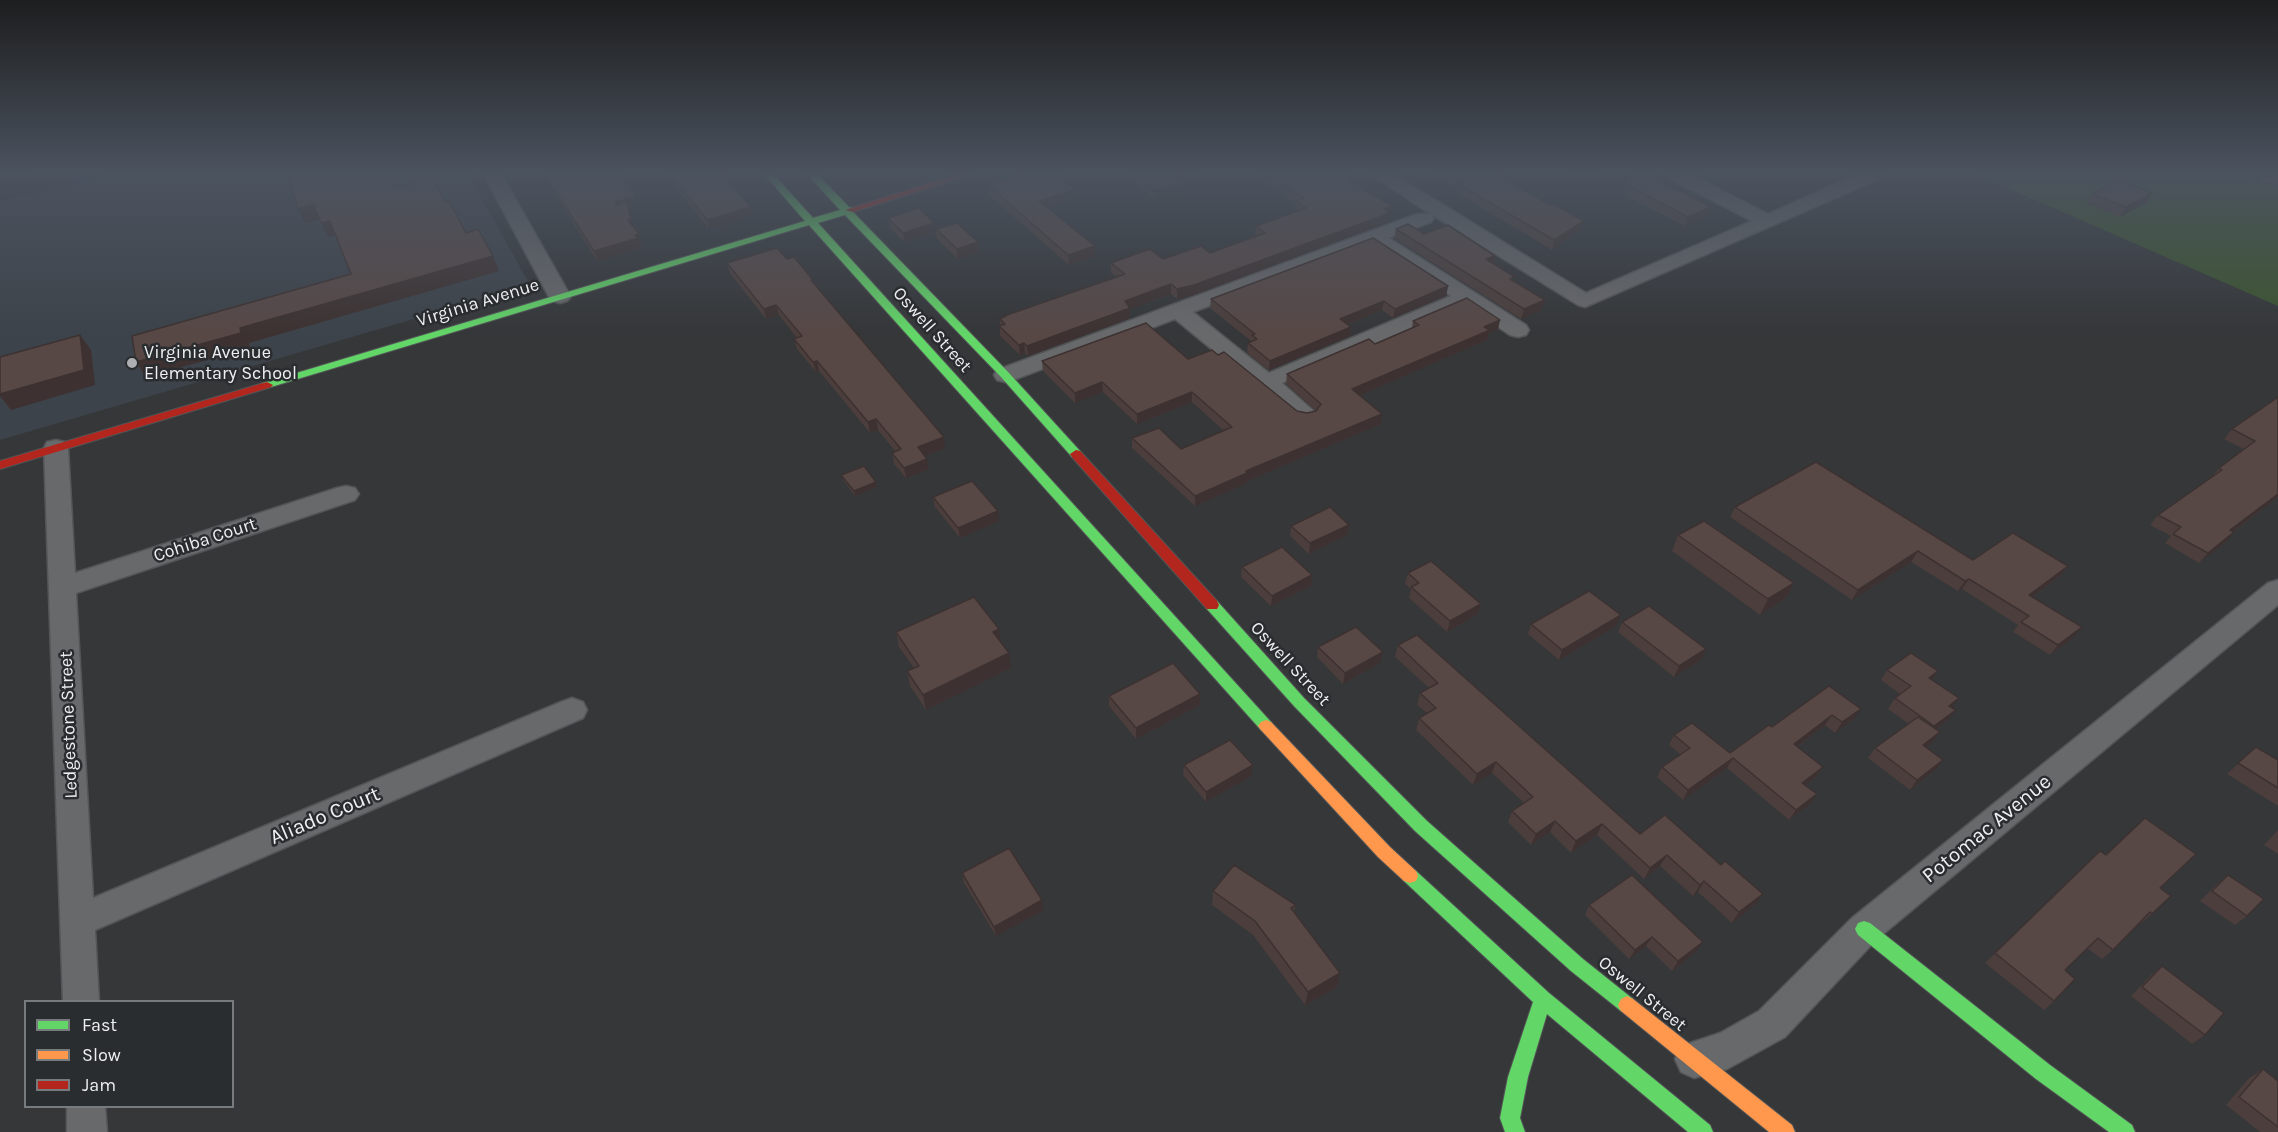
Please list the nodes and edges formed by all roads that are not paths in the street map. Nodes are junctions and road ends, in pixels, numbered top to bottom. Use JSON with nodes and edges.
{"nodes":[{"id":1,"x":522,"y":228,"type":"edge"},
{"id":2,"x":788,"y":228,"type":"edge"},
{"id":3,"x":816,"y":228,"type":"edge"},
{"id":4,"x":862,"y":228,"type":"edge"},
{"id":5,"x":1398,"y":228,"type":"edge"},
{"id":6,"x":1466,"y":228,"type":"edge"},
{"id":7,"x":1751,"y":228,"type":"edge"},
{"id":8,"x":1374,"y":237,"type":"junction"},
{"id":9,"x":560,"y":297,"type":"junction"},
{"id":10,"x":1467,"y":297,"type":"junction"},
{"id":11,"x":1179,"y":310,"type":"junction"},
{"id":12,"x":1518,"y":330,"type":"dead end"},
{"id":13,"x":1005,"y":375,"type":"junction"},
{"id":14,"x":1266,"y":382,"type":"junction"},
{"id":15,"x":1305,"y":414,"type":"edge"},
{"id":16,"x":1013,"y":447,"type":"junction"},
{"id":17,"x":56,"y":448,"type":"junction"},
{"id":18,"x":0,"y":465,"type":"edge"},
{"id":19,"x":346,"y":494,"type":"dead end"},
{"id":20,"x":1087,"y":505,"type":"dead end"},
{"id":21,"x":1148,"y":556,"type":"dead end"},
{"id":22,"x":1169,"y":558,"type":"junction"},
{"id":23,"x":63,"y":587,"type":"junction"},
{"id":24,"x":2278,"y":590,"type":"edge"},
{"id":25,"x":572,"y":710,"type":"dead end"},
{"id":26,"x":78,"y":921,"type":"junction"},
{"id":27,"x":1864,"y":929,"type":"junction"},
{"id":28,"x":1543,"y":999,"type":"junction"},
{"id":29,"x":81,"y":1000,"type":"edge"},
{"id":30,"x":1694,"y":1059,"type":"junction"},
{"id":31,"x":86,"y":1108,"type":"edge"},
{"id":32,"x":87,"y":1132,"type":"edge"},
{"id":33,"x":1515,"y":1132,"type":"edge"},
{"id":34,"x":1702,"y":1132,"type":"edge"},
{"id":35,"x":1785,"y":1132,"type":"edge"},
{"id":36,"x":2125,"y":1132,"type":"edge"}],
"edges":[{"from":1,"to":9,"type":"street"},
{"from":2,"to":9,"type":"main road","name":"Virginia Avenue"},
{"from":3,"to":16,"type":"main road","name":"Oswell Street"},
{"from":4,"to":13,"type":"main road","name":"Oswell Street"},
{"from":5,"to":8,"type":"street"},
{"from":6,"to":7,"type":"street"},
{"from":8,"to":10,"type":"street"},
{"from":8,"to":11,"type":"street"},
{"from":9,"to":17,"type":"main road","name":"Virginia Avenue"},
{"from":10,"to":12,"type":"street"},
{"from":10,"to":14,"type":"street"},
{"from":11,"to":13,"type":"street"},
{"from":11,"to":14,"type":"street"},
{"from":13,"to":22,"type":"main road","name":"Oswell Street"},
{"from":14,"to":15,"type":"street"},
{"from":16,"to":20,"type":"main road"},
{"from":16,"to":28,"type":"main road","name":"Oswell Street"},
{"from":17,"to":18,"type":"main road","name":"Virginia Avenue"},
{"from":17,"to":23,"type":"street","name":"Ledgestone Street"},
{"from":19,"to":23,"type":"street","name":"Cohiba Court"},
{"from":21,"to":22,"type":"main road"},
{"from":22,"to":30,"type":"main road","name":"Oswell Street"},
{"from":23,"to":26,"type":"street","name":"Ledgestone Street"},
{"from":24,"to":27,"type":"street","name":"Potomac Avenue"},
{"from":25,"to":26,"type":"street","name":"Aliado Court"},
{"from":26,"to":29,"type":"street","name":"Ledgestone Street"},
{"from":27,"to":30,"type":"street","name":"Potomac Avenue"},
{"from":27,"to":36,"type":"main road"},
{"from":28,"to":33,"type":"main road"},
{"from":28,"to":34,"type":"main road","name":"Oswell Street"},
{"from":30,"to":35,"type":"main road","name":"Oswell Street"},
{"from":31,"to":32,"type":"street"}]}
